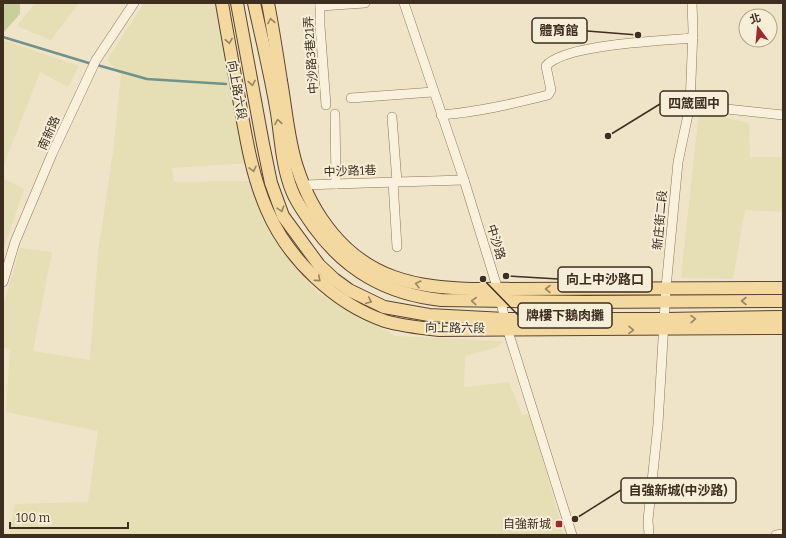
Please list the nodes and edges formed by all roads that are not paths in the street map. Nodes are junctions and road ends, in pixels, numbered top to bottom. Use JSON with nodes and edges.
{"nodes":[{"id":1,"x":134,"y":3,"type":"edge"},
{"id":2,"x":222,"y":3,"type":"edge"},
{"id":3,"x":237,"y":3,"type":"edge"},
{"id":4,"x":254,"y":3,"type":"edge"},
{"id":5,"x":268,"y":3,"type":"edge"},
{"id":6,"x":365,"y":3,"type":"edge"},
{"id":7,"x":404,"y":3,"type":"edge"},
{"id":8,"x":692,"y":3,"type":"edge"},
{"id":9,"x":320,"y":4,"type":"edge"},
{"id":10,"x":693,"y":38,"type":"junction"},
{"id":11,"x":433,"y":92,"type":"junction"},
{"id":12,"x":351,"y":98,"type":"dead end"},
{"id":13,"x":690,"y":104,"type":"junction"},
{"id":14,"x":326,"y":105,"type":"dead end"},
{"id":15,"x":335,"y":114,"type":"dead end"},
{"id":16,"x":441,"y":115,"type":"junction"},
{"id":17,"x":783,"y":115,"type":"edge"},
{"id":18,"x":392,"y":117,"type":"dead end"},
{"id":19,"x":464,"y":180,"type":"junction"},
{"id":20,"x":395,"y":182,"type":"junction"},
{"id":21,"x":336,"y":184,"type":"junction"},
{"id":22,"x":304,"y":185,"type":"junction"},
{"id":23,"x":397,"y":247,"type":"dead end"},
{"id":24,"x":3,"y":282,"type":"edge"},
{"id":25,"x":666,"y":288,"type":"junction"},
{"id":26,"x":783,"y":288,"type":"edge"},
{"id":27,"x":500,"y":296,"type":"junction"},
{"id":28,"x":665,"y":301,"type":"junction"},
{"id":29,"x":783,"y":301,"type":"edge"},
{"id":30,"x":783,"y":317,"type":"edge"},
{"id":31,"x":506,"y":324,"type":"junction"},
{"id":32,"x":664,"y":325,"type":"junction"},
{"id":33,"x":783,"y":328,"type":"edge"},
{"id":34,"x":783,"y":534,"type":"edge"},
{"id":35,"x":572,"y":535,"type":"edge"},
{"id":36,"x":649,"y":535,"type":"edge"},
{"id":37,"x":776,"y":535,"type":"edge"}],
"edges":[{"from":1,"to":24,"type":"street","name":"南新路"},
{"from":2,"to":31,"type":"main road","name":"向上路六段","one_way":true},
{"from":3,"to":31,"type":"main road","name":"向上路六段","one_way":true},
{"from":27,"to":4,"type":"main road","one_way":true},
{"from":22,"to":5,"type":"main road","one_way":true},
{"from":6,"to":9,"type":"street"},
{"from":7,"to":11,"type":"street","name":"中沙路"},
{"from":8,"to":10,"type":"street","name":"新庄街二段"},
{"from":9,"to":14,"type":"street","name":"中沙路3巷21弄"},
{"from":10,"to":13,"type":"street","name":"新庄街二段"},
{"from":10,"to":16,"type":"street"},
{"from":11,"to":12,"type":"street"},
{"from":11,"to":16,"type":"street","name":"中沙路"},
{"from":13,"to":17,"type":"street"},
{"from":13,"to":25,"type":"street","name":"新庄街二段"},
{"from":15,"to":21,"type":"street"},
{"from":16,"to":19,"type":"street","name":"中沙路"},
{"from":18,"to":20,"type":"street"},
{"from":19,"to":20,"type":"street","name":"中沙路1巷"},
{"from":19,"to":27,"type":"street","name":"中沙路"},
{"from":20,"to":21,"type":"street","name":"中沙路1巷"},
{"from":20,"to":23,"type":"street"},
{"from":21,"to":22,"type":"street","name":"中沙路1巷"},
{"from":27,"to":22,"type":"main road","one_way":true},
{"from":25,"to":26,"type":"main road"},
{"from":25,"to":27,"type":"main road","one_way":true},
{"from":25,"to":28,"type":"street","name":"新庄街二段"},
{"from":27,"to":28,"type":"main road"},
{"from":27,"to":31,"type":"street","name":"中沙路"},
{"from":29,"to":28,"type":"main road","one_way":true},
{"from":28,"to":32,"type":"street","name":"新庄街二段"},
{"from":32,"to":30,"type":"main road","name":"向上路六段","one_way":true},
{"from":31,"to":32,"type":"main road","name":"向上路六段","one_way":true},
{"from":31,"to":35,"type":"street","name":"中沙路"},
{"from":32,"to":33,"type":"main road","name":"向上路六段"},
{"from":32,"to":36,"type":"street","name":"新庄街二段"},
{"from":34,"to":37,"type":"street"}]}
